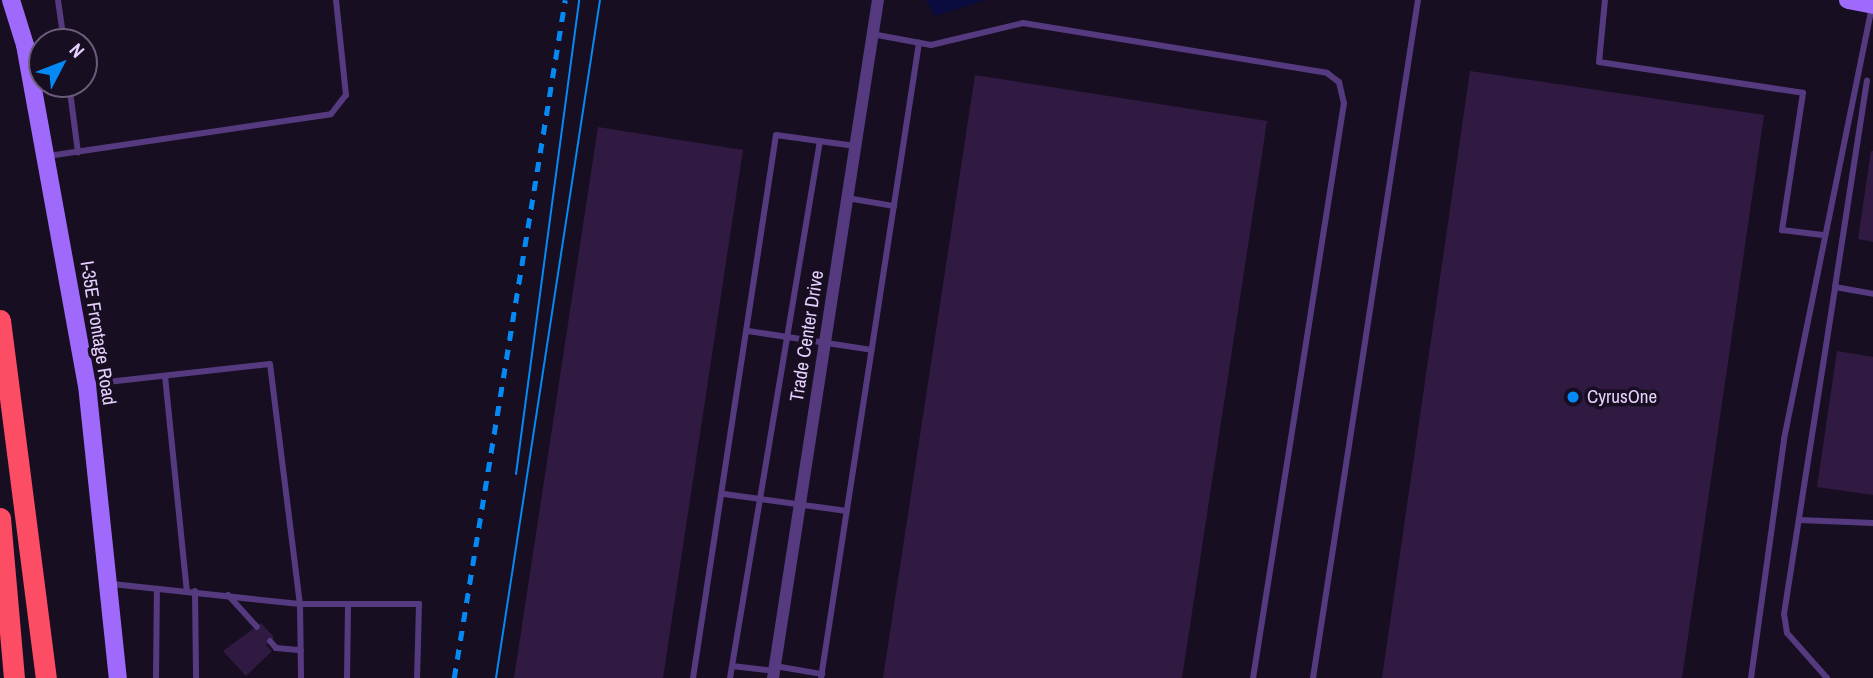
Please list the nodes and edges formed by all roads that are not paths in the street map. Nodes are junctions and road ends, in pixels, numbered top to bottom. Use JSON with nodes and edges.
{"nodes":[{"id":1,"x":11,"y":0,"type":"edge"},
{"id":2,"x":58,"y":0,"type":"edge"},
{"id":3,"x":336,"y":0,"type":"edge"},
{"id":4,"x":878,"y":0,"type":"edge"},
{"id":5,"x":1418,"y":0,"type":"edge"},
{"id":6,"x":1605,"y":0,"type":"edge"},
{"id":7,"x":1848,"y":0,"type":"edge"},
{"id":8,"x":1873,"y":5,"type":"edge"},
{"id":9,"x":62,"y":28,"type":"edge"},
{"id":10,"x":873,"y":34,"type":"junction"},
{"id":11,"x":919,"y":43,"type":"junction"},
{"id":12,"x":1858,"y":79,"type":"junction"},
{"id":13,"x":1870,"y":80,"type":"edge"},
{"id":14,"x":71,"y":98,"type":"edge"},
{"id":15,"x":820,"y":141,"type":"junction"},
{"id":16,"x":855,"y":146,"type":"junction"},
{"id":17,"x":78,"y":152,"type":"junction"},
{"id":18,"x":47,"y":156,"type":"junction"},
{"id":19,"x":847,"y":198,"type":"junction"},
{"id":20,"x":894,"y":206,"type":"junction"},
{"id":21,"x":1821,"y":235,"type":"junction"},
{"id":22,"x":1835,"y":287,"type":"junction"},
{"id":23,"x":1873,"y":293,"type":"edge"},
{"id":24,"x":0,"y":320,"type":"edge"},
{"id":25,"x":748,"y":331,"type":"junction"},
{"id":26,"x":784,"y":337,"type":"junction"},
{"id":27,"x":824,"y":342,"type":"junction"},
{"id":28,"x":872,"y":350,"type":"junction"},
{"id":29,"x":164,"y":376,"type":"junction"},
{"id":30,"x":87,"y":385,"type":"junction"},
{"id":31,"x":724,"y":494,"type":"junction"},
{"id":32,"x":756,"y":499,"type":"junction"},
{"id":33,"x":801,"y":503,"type":"junction"},
{"id":34,"x":847,"y":511,"type":"junction"},
{"id":35,"x":0,"y":519,"type":"edge"},
{"id":36,"x":1799,"y":520,"type":"junction"},
{"id":37,"x":1873,"y":523,"type":"edge"},
{"id":38,"x":112,"y":584,"type":"junction"},
{"id":39,"x":157,"y":589,"type":"junction"},
{"id":40,"x":191,"y":591,"type":"junction"},
{"id":41,"x":228,"y":595,"type":"junction"},
{"id":42,"x":300,"y":604,"type":"junction"},
{"id":43,"x":348,"y":604,"type":"junction"},
{"id":44,"x":257,"y":627,"type":"dead end"},
{"id":45,"x":270,"y":641,"type":"dead end"},
{"id":46,"x":301,"y":650,"type":"junction"},
{"id":47,"x":732,"y":666,"type":"junction"},
{"id":48,"x":774,"y":672,"type":"edge"},
{"id":49,"x":821,"y":676,"type":"edge"},
{"id":50,"x":14,"y":678,"type":"edge"},
{"id":51,"x":46,"y":678,"type":"edge"},
{"id":52,"x":118,"y":678,"type":"edge"},
{"id":53,"x":156,"y":678,"type":"edge"},
{"id":54,"x":196,"y":678,"type":"edge"},
{"id":55,"x":301,"y":678,"type":"edge"},
{"id":56,"x":348,"y":678,"type":"edge"},
{"id":57,"x":417,"y":678,"type":"edge"},
{"id":58,"x":693,"y":678,"type":"edge"},
{"id":59,"x":730,"y":678,"type":"edge"},
{"id":60,"x":1253,"y":678,"type":"edge"},
{"id":61,"x":1313,"y":678,"type":"edge"},
{"id":62,"x":1751,"y":678,"type":"edge"},
{"id":63,"x":1827,"y":678,"type":"edge"}],
"edges":[{"from":1,"to":18,"type":"main road","name":"I-35E Frontage Road"},
{"from":2,"to":9,"type":"lane"},
{"from":3,"to":17,"type":"lane"},
{"from":4,"to":10,"type":"street","name":"Trade Center Drive"},
{"from":5,"to":61,"type":"lane"},
{"from":6,"to":21,"type":"lane"},
{"from":7,"to":8,"type":"main road"},
{"from":8,"to":12,"type":"lane"},
{"from":10,"to":11,"type":"lane"},
{"from":10,"to":16,"type":"street","name":"Trade Center Drive"},
{"from":11,"to":20,"type":"lane"},
{"from":11,"to":60,"type":"lane"},
{"from":12,"to":13,"type":"lane"},
{"from":12,"to":21,"type":"lane"},
{"from":13,"to":22,"type":"lane"},
{"from":14,"to":17,"type":"lane"},
{"from":15,"to":16,"type":"lane"},
{"from":15,"to":25,"type":"lane"},
{"from":15,"to":26,"type":"lane"},
{"from":16,"to":19,"type":"street","name":"Trade Center Drive"},
{"from":17,"to":18,"type":"lane"},
{"from":18,"to":30,"type":"main road","name":"I-35E Frontage Road"},
{"from":19,"to":20,"type":"lane"},
{"from":19,"to":27,"type":"street","name":"Trade Center Drive"},
{"from":20,"to":28,"type":"lane"},
{"from":21,"to":62,"type":"lane"},
{"from":22,"to":23,"type":"lane"},
{"from":22,"to":36,"type":"lane"},
{"from":24,"to":51,"type":"highway"},
{"from":25,"to":26,"type":"lane"},
{"from":25,"to":31,"type":"lane"},
{"from":26,"to":27,"type":"lane"},
{"from":26,"to":32,"type":"lane"},
{"from":27,"to":28,"type":"lane"},
{"from":27,"to":33,"type":"street","name":"Trade Center Drive"},
{"from":28,"to":34,"type":"lane"},
{"from":29,"to":30,"type":"lane"},
{"from":29,"to":40,"type":"lane"},
{"from":29,"to":42,"type":"lane"},
{"from":30,"to":38,"type":"main road","name":"I-35E Frontage Road"},
{"from":31,"to":32,"type":"lane"},
{"from":31,"to":58,"type":"lane"},
{"from":32,"to":33,"type":"lane"},
{"from":32,"to":47,"type":"lane"},
{"from":33,"to":34,"type":"lane"},
{"from":33,"to":48,"type":"street","name":"Trade Center Drive"},
{"from":34,"to":49,"type":"lane"},
{"from":35,"to":50,"type":"highway"},
{"from":36,"to":37,"type":"lane"},
{"from":36,"to":63,"type":"lane"},
{"from":38,"to":39,"type":"lane"},
{"from":38,"to":52,"type":"main road","name":"I-35E Frontage Road"},
{"from":39,"to":40,"type":"lane"},
{"from":39,"to":53,"type":"lane"},
{"from":40,"to":41,"type":"lane"},
{"from":40,"to":54,"type":"lane"},
{"from":41,"to":42,"type":"lane"},
{"from":41,"to":44,"type":"lane"},
{"from":42,"to":43,"type":"lane"},
{"from":42,"to":46,"type":"lane"},
{"from":43,"to":56,"type":"lane"},
{"from":43,"to":57,"type":"lane"},
{"from":45,"to":46,"type":"lane"},
{"from":46,"to":55,"type":"lane"},
{"from":47,"to":48,"type":"lane"},
{"from":47,"to":59,"type":"lane"},
{"from":48,"to":49,"type":"lane"}]}
